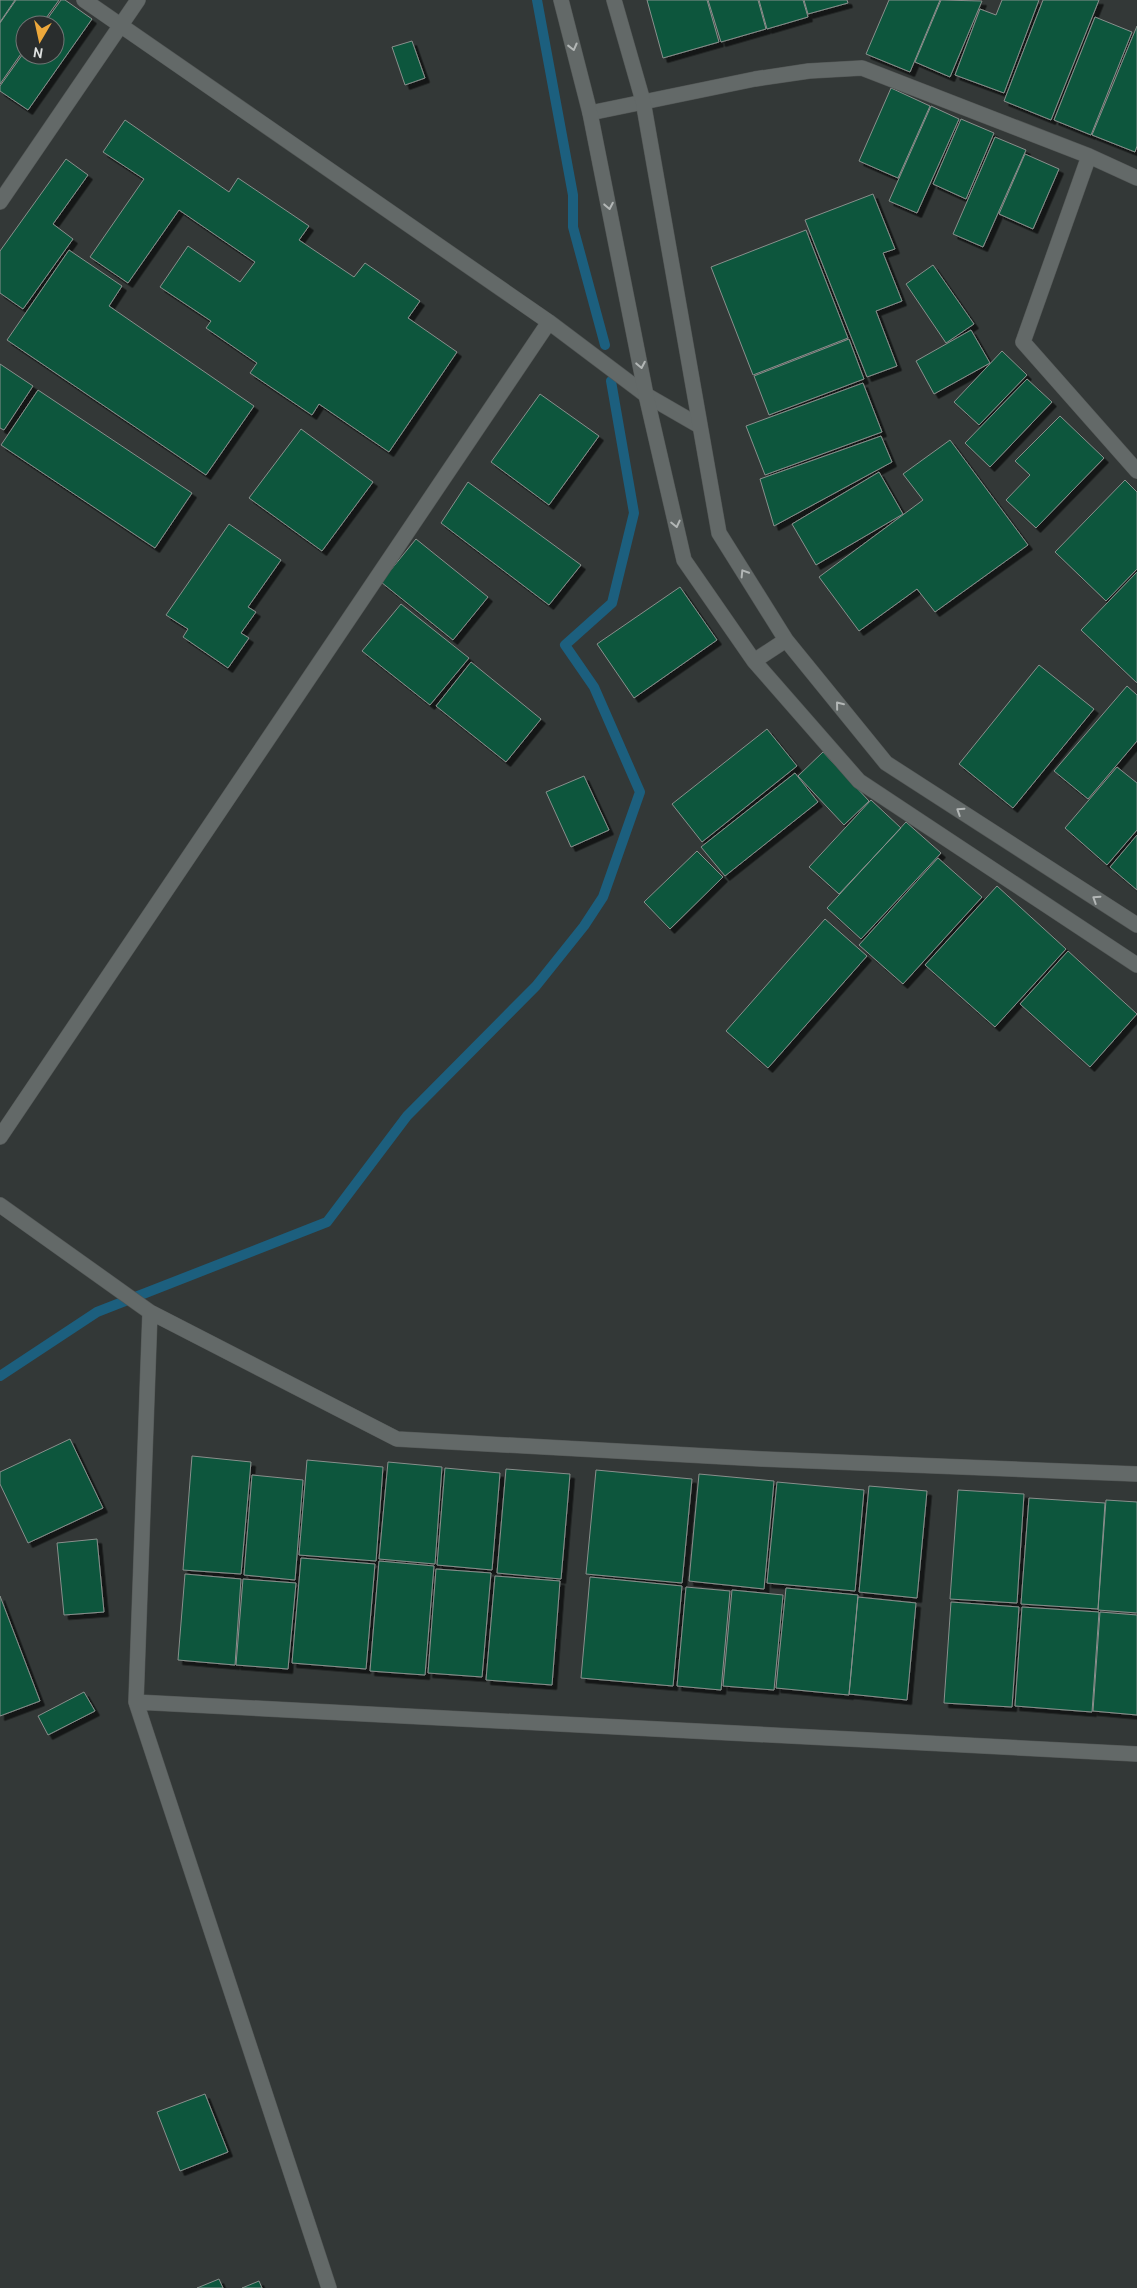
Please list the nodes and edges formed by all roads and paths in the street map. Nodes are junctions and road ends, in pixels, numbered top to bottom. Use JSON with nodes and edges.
{"nodes":[{"id":1,"x":84,"y":0,"type":"edge"},
{"id":2,"x":138,"y":0,"type":"edge"},
{"id":3,"x":561,"y":0,"type":"edge"},
{"id":4,"x":614,"y":0,"type":"edge"},
{"id":5,"x":120,"y":26,"type":"junction"},
{"id":6,"x":643,"y":101,"type":"junction"},
{"id":7,"x":590,"y":113,"type":"junction"},
{"id":8,"x":1089,"y":156,"type":"junction"},
{"id":9,"x":1137,"y":178,"type":"edge"},
{"id":10,"x":0,"y":202,"type":"edge"},
{"id":11,"x":549,"y":322,"type":"junction"},
{"id":12,"x":646,"y":395,"type":"junction"},
{"id":13,"x":698,"y":425,"type":"junction"},
{"id":14,"x":1137,"y":471,"type":"edge"},
{"id":15,"x":786,"y":640,"type":"junction"},
{"id":16,"x":754,"y":661,"type":"junction"},
{"id":17,"x":1137,"y":925,"type":"edge"},
{"id":18,"x":1137,"y":965,"type":"edge"},
{"id":19,"x":0,"y":1137,"type":"edge"},
{"id":20,"x":0,"y":1205,"type":"edge"},
{"id":21,"x":150,"y":1312,"type":"junction"},
{"id":22,"x":1137,"y":1474,"type":"edge"},
{"id":23,"x":136,"y":1702,"type":"junction"},
{"id":24,"x":1137,"y":1754,"type":"edge"},
{"id":25,"x":329,"y":2288,"type":"edge"}],
"edges":[{"from":1,"to":5,"type":"street"},
{"from":2,"to":5,"type":"street"},
{"from":3,"to":7,"type":"street","one_way":true},
{"from":4,"to":6,"type":"street"},
{"from":5,"to":10,"type":"street"},
{"from":5,"to":11,"type":"street"},
{"from":6,"to":7,"type":"street"},
{"from":6,"to":8,"type":"street"},
{"from":6,"to":13,"type":"street"},
{"from":7,"to":12,"type":"street","one_way":true},
{"from":8,"to":9,"type":"street"},
{"from":8,"to":14,"type":"street"},
{"from":11,"to":12,"type":"street"},
{"from":11,"to":19,"type":"street"},
{"from":12,"to":13,"type":"street"},
{"from":12,"to":16,"type":"street","one_way":true},
{"from":15,"to":13,"type":"street","one_way":true},
{"from":15,"to":16,"type":"street"},
{"from":17,"to":15,"type":"street","one_way":true},
{"from":16,"to":18,"type":"street"},
{"from":20,"to":21,"type":"street"},
{"from":21,"to":22,"type":"street"},
{"from":21,"to":23,"type":"street"},
{"from":23,"to":24,"type":"street"},
{"from":23,"to":25,"type":"street"}]}
